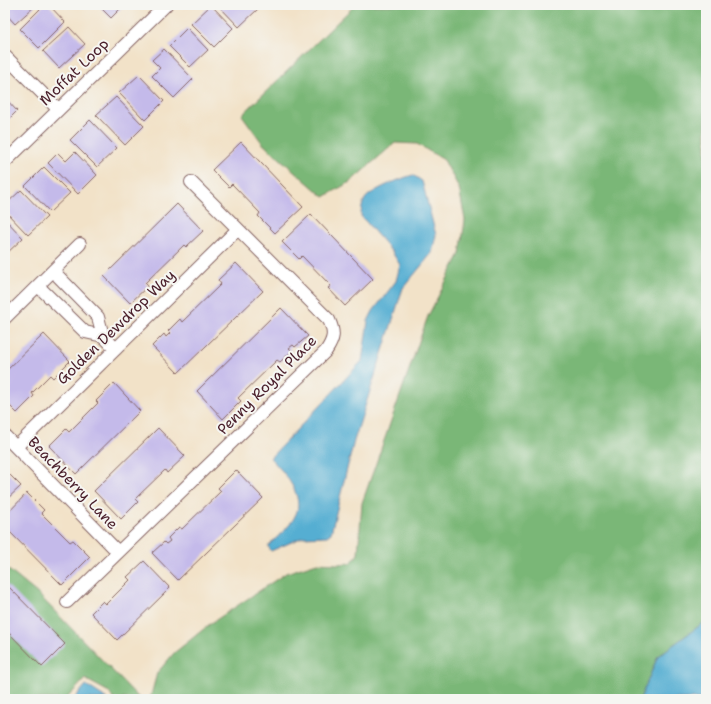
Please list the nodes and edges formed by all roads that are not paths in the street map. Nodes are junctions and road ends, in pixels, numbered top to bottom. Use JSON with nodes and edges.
{"nodes":[{"id":1,"x":166,"y":5,"type":"edge"},
{"id":2,"x":5,"y":56,"type":"edge"},
{"id":3,"x":58,"y":109,"type":"junction"},
{"id":4,"x":5,"y":162,"type":"edge"},
{"id":5,"x":191,"y":182,"type":"dead end"},
{"id":6,"x":238,"y":229,"type":"junction"},
{"id":7,"x":80,"y":244,"type":"dead end"},
{"id":8,"x":53,"y":271,"type":"junction"},
{"id":9,"x":38,"y":286,"type":"junction"},
{"id":10,"x":80,"y":298,"type":"junction"},
{"id":11,"x":65,"y":312,"type":"junction"},
{"id":12,"x":93,"y":312,"type":"junction"},
{"id":13,"x":5,"y":318,"type":"edge"},
{"id":14,"x":79,"y":326,"type":"junction"},
{"id":15,"x":103,"y":336,"type":"junction"},
{"id":16,"x":116,"y":349,"type":"junction"},
{"id":17,"x":5,"y":436,"type":"edge"},
{"id":18,"x":16,"y":447,"type":"junction"},
{"id":19,"x":118,"y":552,"type":"junction"},
{"id":20,"x":67,"y":602,"type":"dead end"}],
"edges":[{"from":1,"to":3,"type":"street","name":"Moffat Loop"},
{"from":2,"to":3,"type":"street"},
{"from":3,"to":4,"type":"street","name":"Moffat Loop"},
{"from":5,"to":6,"type":"street","name":"Penny Royal Place"},
{"from":6,"to":16,"type":"street","name":"Golden Dewdrop Way"},
{"from":6,"to":19,"type":"street","name":"Penny Royal Place"},
{"from":7,"to":8,"type":"street"},
{"from":8,"to":9,"type":"street"},
{"from":8,"to":10,"type":"street"},
{"from":9,"to":11,"type":"street"},
{"from":9,"to":13,"type":"street"},
{"from":10,"to":11,"type":"street"},
{"from":10,"to":12,"type":"street"},
{"from":11,"to":14,"type":"street"},
{"from":12,"to":14,"type":"street"},
{"from":12,"to":15,"type":"street"},
{"from":14,"to":15,"type":"street"},
{"from":15,"to":16,"type":"street"},
{"from":16,"to":18,"type":"street","name":"Golden Dewdrop Way"},
{"from":17,"to":18,"type":"street","name":"Beachberry Lane"},
{"from":18,"to":19,"type":"street","name":"Beachberry Lane"},
{"from":19,"to":20,"type":"street","name":"Penny Royal Place"}]}
